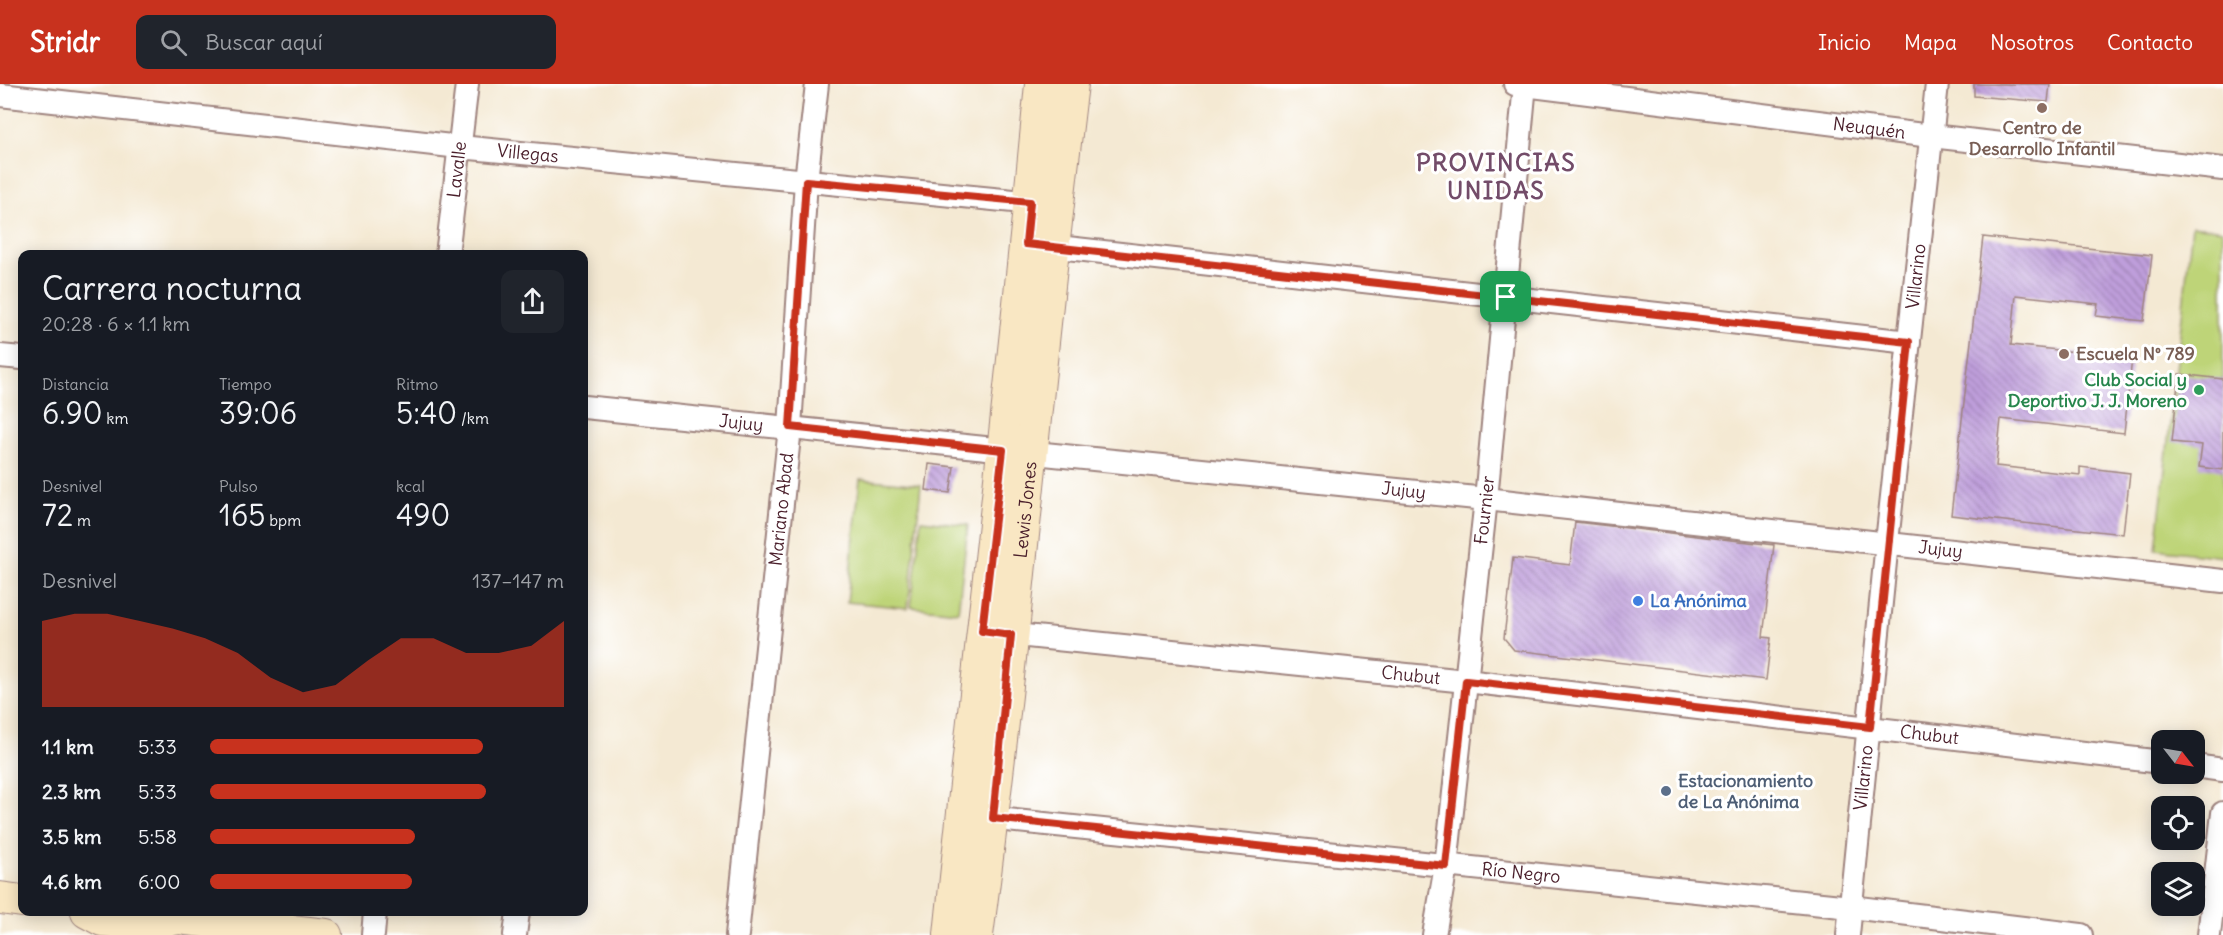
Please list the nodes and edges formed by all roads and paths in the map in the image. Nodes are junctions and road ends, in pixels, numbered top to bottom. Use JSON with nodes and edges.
{"nodes":[{"id":1,"x":468,"y":84,"type":"edge"},
{"id":2,"x":817,"y":84,"type":"edge"},
{"id":3,"x":1041,"y":84,"type":"edge"},
{"id":4,"x":1072,"y":84,"type":"edge"},
{"id":5,"x":1522,"y":84,"type":"edge"},
{"id":6,"x":1937,"y":84,"type":"edge"},
{"id":7,"x":81,"y":94,"type":"edge"},
{"id":8,"x":0,"y":95,"type":"edge"},
{"id":9,"x":1931,"y":136,"type":"junction"},
{"id":10,"x":460,"y":147,"type":"junction"},
{"id":11,"x":2223,"y":169,"type":"edge"},
{"id":12,"x":806,"y":181,"type":"junction"},
{"id":13,"x":1044,"y":204,"type":"junction"},
{"id":14,"x":1039,"y":245,"type":"junction"},
{"id":15,"x":448,"y":250,"type":"edge"},
{"id":16,"x":1506,"y":297,"type":"junction"},
{"id":17,"x":1909,"y":342,"type":"junction"},
{"id":18,"x":0,"y":357,"type":"edge"},
{"id":19,"x":18,"y":358,"type":"edge"},
{"id":20,"x":588,"y":407,"type":"edge"},
{"id":21,"x":790,"y":427,"type":"junction"},
{"id":22,"x":1017,"y":452,"type":"junction"},
{"id":23,"x":1486,"y":499,"type":"junction"},
{"id":24,"x":1887,"y":542,"type":"junction"},
{"id":25,"x":2223,"y":581,"type":"edge"},
{"id":26,"x":996,"y":633,"type":"junction"},
{"id":27,"x":1466,"y":681,"type":"junction"},
{"id":28,"x":1870,"y":727,"type":"junction"},
{"id":29,"x":2151,"y":761,"type":"edge"},
{"id":30,"x":2205,"y":768,"type":"edge"},
{"id":31,"x":2223,"y":770,"type":"edge"},
{"id":32,"x":2223,"y":813,"type":"edge"},
{"id":33,"x":962,"y":816,"type":"junction"},
{"id":34,"x":993,"y":818,"type":"junction"},
{"id":35,"x":1446,"y":866,"type":"junction"},
{"id":36,"x":0,"y":898,"type":"edge"},
{"id":37,"x":18,"y":900,"type":"edge"},
{"id":38,"x":1851,"y":907,"type":"junction"},
{"id":39,"x":170,"y":916,"type":"edge"},
{"id":40,"x":181,"y":916,"type":"edge"},
{"id":41,"x":375,"y":916,"type":"edge"},
{"id":42,"x":517,"y":916,"type":"edge"},
{"id":43,"x":107,"y":920,"type":"edge"},
{"id":44,"x":326,"y":935,"type":"edge"},
{"id":45,"x":373,"y":935,"type":"edge"},
{"id":46,"x":515,"y":935,"type":"edge"},
{"id":47,"x":737,"y":935,"type":"edge"},
{"id":48,"x":950,"y":935,"type":"edge"},
{"id":49,"x":977,"y":935,"type":"edge"},
{"id":50,"x":1434,"y":935,"type":"edge"},
{"id":51,"x":1848,"y":935,"type":"edge"},
{"id":52,"x":2081,"y":935,"type":"edge"},
{"id":53,"x":2210,"y":935,"type":"edge"}],
"edges":[{"from":1,"to":10,"type":"street","name":"Lavalle"},
{"from":2,"to":12,"type":"street","name":"Mariano Abad"},
{"from":3,"to":13,"type":"main road","name":"Lewis Jones"},
{"from":4,"to":13,"type":"main road","name":"Lewis Jones"},
{"from":5,"to":9,"type":"street","name":"Neuquén"},
{"from":5,"to":16,"type":"street","name":"Fournier"},
{"from":6,"to":9,"type":"street","name":"Villarino"},
{"from":7,"to":8,"type":"street","name":"Villegas"},
{"from":7,"to":10,"type":"street","name":"Villegas"},
{"from":9,"to":11,"type":"street","name":"Neuquén"},
{"from":9,"to":17,"type":"street","name":"Villarino"},
{"from":10,"to":12,"type":"street","name":"Villegas"},
{"from":10,"to":15,"type":"street","name":"Lavalle"},
{"from":12,"to":13,"type":"street","name":"Villegas"},
{"from":12,"to":21,"type":"street","name":"Mariano Abad"},
{"from":13,"to":14,"type":"main road","name":"Lewis Jones"},
{"from":14,"to":16,"type":"street"},
{"from":14,"to":22,"type":"main road","name":"Lewis Jones"},
{"from":16,"to":17,"type":"street"},
{"from":16,"to":23,"type":"street","name":"Fournier"},
{"from":17,"to":24,"type":"street","name":"Villarino"},
{"from":18,"to":19,"type":"street"},
{"from":20,"to":21,"type":"street","name":"Jujuy"},
{"from":21,"to":22,"type":"street","name":"Jujuy"},
{"from":21,"to":47,"type":"street","name":"Mariano Abad"},
{"from":22,"to":23,"type":"street","name":"Jujuy"},
{"from":22,"to":26,"type":"main road","name":"Lewis Jones"},
{"from":23,"to":24,"type":"street","name":"Jujuy"},
{"from":23,"to":27,"type":"street","name":"Fournier"},
{"from":24,"to":25,"type":"street","name":"Jujuy"},
{"from":24,"to":28,"type":"street","name":"Villarino"},
{"from":26,"to":27,"type":"street","name":"Chubut"},
{"from":26,"to":33,"type":"main road","name":"Lewis Jones"},
{"from":26,"to":34,"type":"main road","name":"Lewis Jones"},
{"from":27,"to":28,"type":"street","name":"Chubut"},
{"from":27,"to":35,"type":"street","name":"Fournier"},
{"from":28,"to":29,"type":"street","name":"Chubut"},
{"from":28,"to":38,"type":"street","name":"Villarino"},
{"from":30,"to":31,"type":"street"},
{"from":32,"to":53,"type":"street"},
{"from":33,"to":34,"type":"street","name":"Río Negro"},
{"from":33,"to":48,"type":"main road","name":"Lewis Jones"},
{"from":34,"to":35,"type":"street","name":"Río Negro"},
{"from":34,"to":49,"type":"main road","name":"Lewis Jones"},
{"from":35,"to":38,"type":"street","name":"Río Negro"},
{"from":35,"to":50,"type":"street","name":"Fournier"},
{"from":36,"to":37,"type":"main road"},
{"from":38,"to":51,"type":"street","name":"Villarino"},
{"from":38,"to":52,"type":"street","name":"Río Negro"},
{"from":39,"to":43,"type":"main road"},
{"from":40,"to":44,"type":"main road"},
{"from":41,"to":45,"type":"street"},
{"from":42,"to":46,"type":"street"}]}
